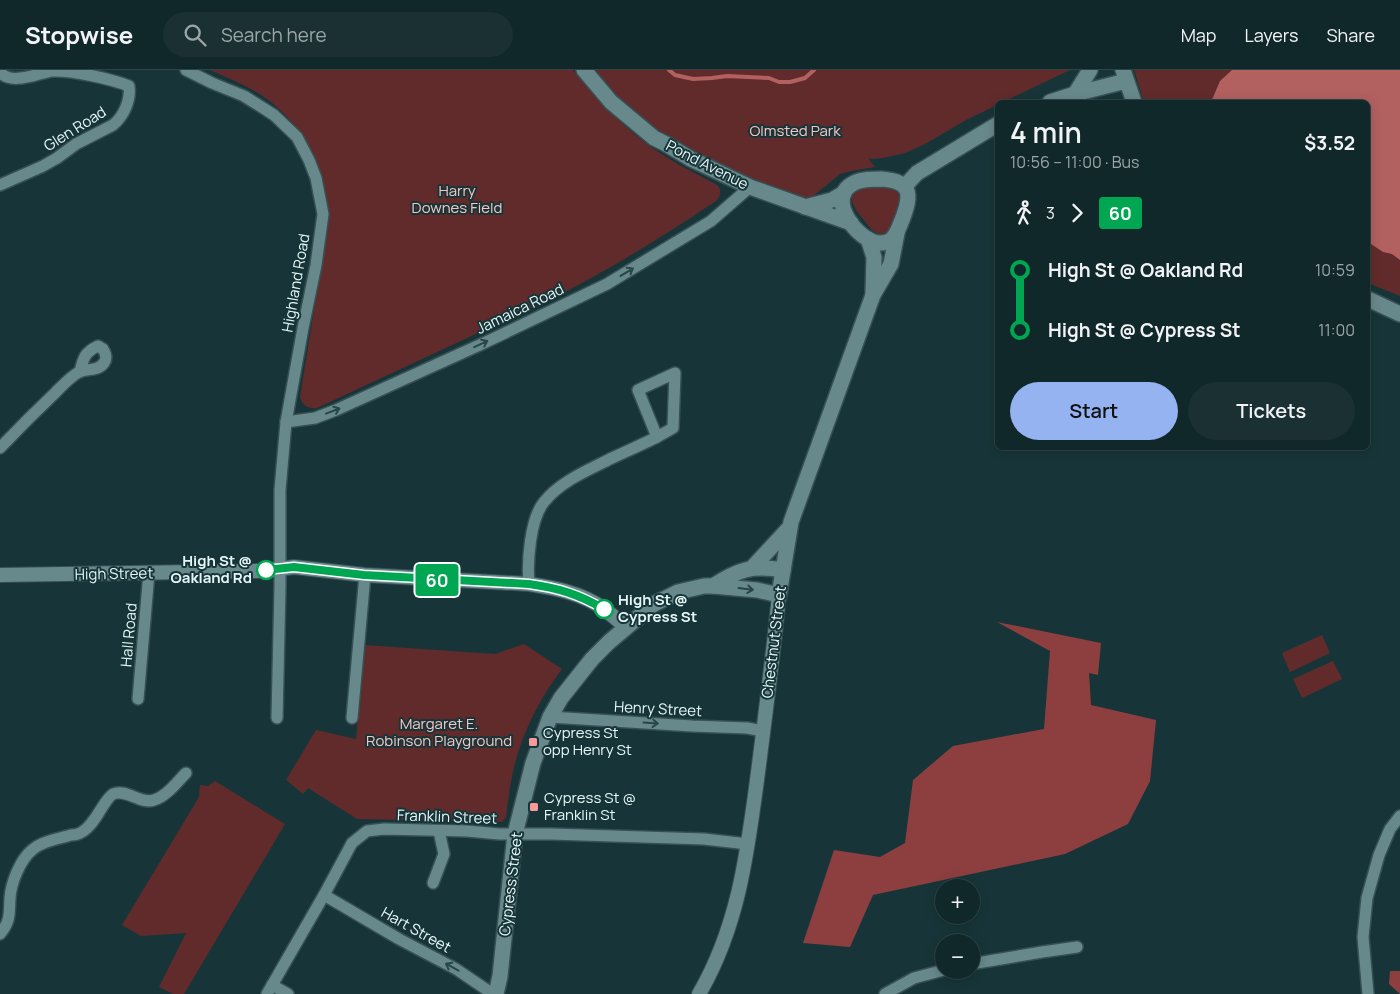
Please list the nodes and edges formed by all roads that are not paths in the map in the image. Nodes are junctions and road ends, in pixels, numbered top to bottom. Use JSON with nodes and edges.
{"nodes":[{"id":1,"x":186,"y":70,"type":"edge"},
{"id":2,"x":584,"y":70,"type":"edge"},
{"id":3,"x":1090,"y":70,"type":"edge"},
{"id":4,"x":0,"y":72,"type":"edge"},
{"id":5,"x":1125,"y":76,"type":"edge"},
{"id":6,"x":1064,"y":100,"type":"edge"},
{"id":7,"x":1133,"y":100,"type":"edge"},
{"id":8,"x":995,"y":126,"type":"edge"},
{"id":9,"x":0,"y":185,"type":"edge"},
{"id":10,"x":905,"y":186,"type":"junction"},
{"id":11,"x":750,"y":187,"type":"junction"},
{"id":12,"x":844,"y":193,"type":"junction"},
{"id":13,"x":805,"y":207,"type":"junction"},
{"id":14,"x":851,"y":223,"type":"junction"},
{"id":15,"x":897,"y":233,"type":"junction"},
{"id":16,"x":868,"y":239,"type":"junction"},
{"id":17,"x":873,"y":295,"type":"junction"},
{"id":18,"x":1370,"y":300,"type":"edge"},
{"id":19,"x":1400,"y":314,"type":"edge"},
{"id":20,"x":80,"y":372,"type":"dead end"},
{"id":21,"x":286,"y":422,"type":"junction"},
{"id":22,"x":657,"y":437,"type":"junction"},
{"id":23,"x":0,"y":448,"type":"edge"},
{"id":24,"x":790,"y":527,"type":"junction"},
{"id":25,"x":281,"y":568,"type":"junction"},
{"id":26,"x":752,"y":568,"type":"junction"},
{"id":27,"x":783,"y":570,"type":"junction"},
{"id":28,"x":149,"y":574,"type":"junction"},
{"id":29,"x":0,"y":575,"type":"edge"},
{"id":30,"x":364,"y":575,"type":"junction"},
{"id":31,"x":529,"y":584,"type":"junction"},
{"id":32,"x":713,"y":586,"type":"junction"},
{"id":33,"x":779,"y":595,"type":"junction"},
{"id":34,"x":626,"y":627,"type":"junction"},
{"id":35,"x":138,"y":699,"type":"dead end"},
{"id":36,"x":550,"y":717,"type":"junction"},
{"id":37,"x":277,"y":718,"type":"dead end"},
{"id":38,"x":352,"y":718,"type":"dead end"},
{"id":39,"x":764,"y":730,"type":"junction"},
{"id":40,"x":186,"y":773,"type":"dead end"},
{"id":41,"x":1400,"y":816,"type":"edge"},
{"id":42,"x":439,"y":831,"type":"junction"},
{"id":43,"x":515,"y":834,"type":"junction"},
{"id":44,"x":748,"y":844,"type":"junction"},
{"id":45,"x":433,"y":884,"type":"dead end"},
{"id":46,"x":324,"y":895,"type":"junction"},
{"id":47,"x":0,"y":934,"type":"edge"},
{"id":48,"x":1077,"y":947,"type":"dead end"},
{"id":49,"x":980,"y":962,"type":"edge"},
{"id":50,"x":935,"y":972,"type":"edge"},
{"id":51,"x":269,"y":989,"type":"edge"},
{"id":52,"x":288,"y":994,"type":"edge"},
{"id":53,"x":494,"y":994,"type":"edge"},
{"id":54,"x":698,"y":994,"type":"edge"},
{"id":55,"x":885,"y":994,"type":"edge"},
{"id":56,"x":1368,"y":994,"type":"edge"}],
"edges":[{"from":1,"to":21,"type":"street","name":"Highland Road"},
{"from":2,"to":11,"type":"main road","name":"Pond Avenue"},
{"from":3,"to":6,"type":"main road"},
{"from":4,"to":9,"type":"street","name":"Glen Road"},
{"from":5,"to":6,"type":"main road"},
{"from":5,"to":7,"type":"main road"},
{"from":8,"to":10,"type":"main road"},
{"from":10,"to":12,"type":"main road"},
{"from":10,"to":15,"type":"main road"},
{"from":11,"to":13,"type":"main road","name":"Pond Avenue"},
{"from":21,"to":11,"type":"street","name":"Jamaica Road","one_way":true},
{"from":12,"to":13,"type":"main road"},
{"from":12,"to":14,"type":"main road"},
{"from":13,"to":14,"type":"main road","name":"Pond Avenue"},
{"from":14,"to":16,"type":"main road"},
{"from":15,"to":16,"type":"main road"},
{"from":15,"to":17,"type":"main road","name":"Chestnut Street"},
{"from":16,"to":17,"type":"main road","name":"Chestnut Street"},
{"from":17,"to":24,"type":"main road","name":"Chestnut Street"},
{"from":18,"to":19,"type":"main road"},
{"from":20,"to":23,"type":"street"},
{"from":21,"to":25,"type":"street","name":"Highland Road"},
{"from":22,"to":22,"type":"street"},
{"from":22,"to":31,"type":"street"},
{"from":24,"to":26,"type":"main road"},
{"from":24,"to":27,"type":"main road","name":"Chestnut Street"},
{"from":25,"to":28,"type":"street","name":"High Street"},
{"from":25,"to":30,"type":"street","name":"High Street"},
{"from":25,"to":37,"type":"street","name":"Highland Road"},
{"from":26,"to":27,"type":"main road"},
{"from":26,"to":32,"type":"main road"},
{"from":27,"to":33,"type":"main road","name":"Chestnut Street"},
{"from":28,"to":29,"type":"street","name":"High Street"},
{"from":28,"to":35,"type":"street","name":"Hall Road"},
{"from":30,"to":31,"type":"street","name":"High Street"},
{"from":30,"to":38,"type":"street"},
{"from":31,"to":34,"type":"street","name":"High Street"},
{"from":32,"to":33,"type":"main road","one_way":true},
{"from":32,"to":34,"type":"main road"},
{"from":33,"to":39,"type":"street","name":"Chestnut Street"},
{"from":34,"to":36,"type":"main road","name":"Cypress Street"},
{"from":36,"to":39,"type":"street","name":"Henry Street","one_way":true},
{"from":36,"to":43,"type":"main road","name":"Cypress Street"},
{"from":39,"to":44,"type":"street","name":"Chestnut Street"},
{"from":40,"to":47,"type":"street"},
{"from":41,"to":56,"type":"street"},
{"from":42,"to":43,"type":"street","name":"Franklin Street"},
{"from":42,"to":45,"type":"street"},
{"from":42,"to":46,"type":"street","name":"Franklin Street"},
{"from":43,"to":44,"type":"street","name":"Franklin Street"},
{"from":43,"to":53,"type":"main road","name":"Cypress Street"},
{"from":44,"to":54,"type":"street","name":"Chestnut Street"},
{"from":46,"to":51,"type":"street","name":"Franklin Street"},
{"from":53,"to":46,"type":"street","name":"Hart Street","one_way":true},
{"from":48,"to":49,"type":"street"},
{"from":50,"to":55,"type":"street"},
{"from":51,"to":52,"type":"street"}]}
